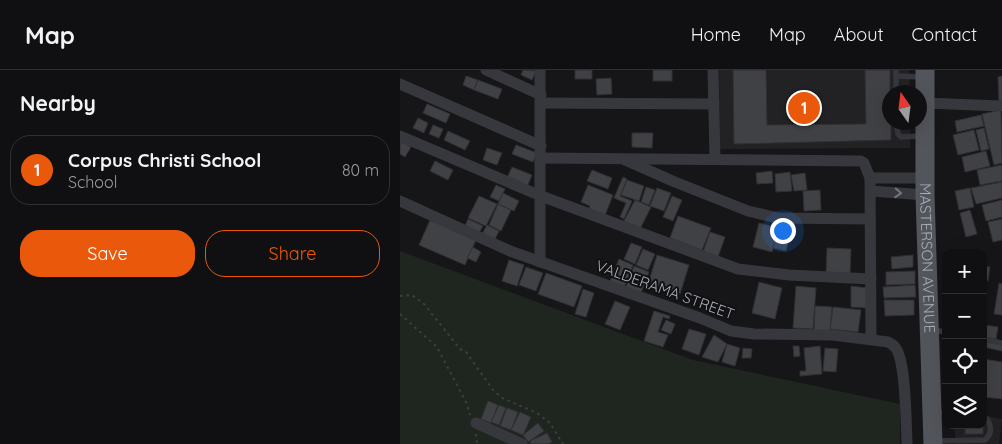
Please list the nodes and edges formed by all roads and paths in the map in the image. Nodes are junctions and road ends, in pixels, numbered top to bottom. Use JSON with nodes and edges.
{"nodes":[{"id":1,"x":486,"y":70,"type":"edge"},
{"id":2,"x":540,"y":70,"type":"edge"},
{"id":3,"x":713,"y":70,"type":"edge"},
{"id":4,"x":896,"y":73,"type":"edge"},
{"id":5,"x":925,"y":74,"type":"edge"},
{"id":6,"x":400,"y":84,"type":"edge"},
{"id":7,"x":541,"y":99,"type":"junction"},
{"id":8,"x":927,"y":103,"type":"edge"},
{"id":9,"x":714,"y":104,"type":"junction"},
{"id":10,"x":1002,"y":106,"type":"edge"},
{"id":11,"x":897,"y":130,"type":"edge"},
{"id":12,"x":924,"y":130,"type":"edge"},
{"id":13,"x":400,"y":136,"type":"edge"},
{"id":14,"x":924,"y":136,"type":"junction"},
{"id":15,"x":541,"y":152,"type":"junction"},
{"id":16,"x":621,"y":158,"type":"junction"},
{"id":17,"x":679,"y":158,"type":"junction"},
{"id":18,"x":716,"y":159,"type":"junction"},
{"id":19,"x":870,"y":178,"type":"junction"},
{"id":20,"x":675,"y":182,"type":"junction"},
{"id":21,"x":925,"y":186,"type":"junction"},
{"id":22,"x":870,"y":191,"type":"junction"},
{"id":23,"x":541,"y":196,"type":"junction"},
{"id":24,"x":400,"y":201,"type":"edge"},
{"id":25,"x":870,"y":219,"type":"junction"},
{"id":26,"x":540,"y":262,"type":"junction"},
{"id":27,"x":871,"y":279,"type":"junction"},
{"id":28,"x":400,"y":296,"type":"edge"},
{"id":29,"x":400,"y":314,"type":"edge"},
{"id":30,"x":938,"y":331,"type":"edge"},
{"id":31,"x":871,"y":339,"type":"junction"},
{"id":32,"x":987,"y":340,"type":"edge"},
{"id":33,"x":1002,"y":343,"type":"edge"},
{"id":34,"x":939,"y":412,"type":"edge"},
{"id":35,"x":987,"y":419,"type":"edge"},
{"id":36,"x":474,"y":423,"type":"junction"},
{"id":37,"x":932,"y":442,"type":"edge"},
{"id":38,"x":477,"y":444,"type":"edge"},
{"id":39,"x":522,"y":444,"type":"edge"},
{"id":40,"x":563,"y":444,"type":"edge"},
{"id":41,"x":907,"y":444,"type":"edge"}],
"edges":[{"from":1,"to":7,"type":"street"},
{"from":2,"to":7,"type":"street"},
{"from":3,"to":9,"type":"street"},
{"from":4,"to":5,"type":"lane"},
{"from":6,"to":15,"type":"street"},
{"from":7,"to":9,"type":"street"},
{"from":7,"to":15,"type":"street"},
{"from":8,"to":10,"type":"street"},
{"from":9,"to":18,"type":"street"},
{"from":11,"to":14,"type":"lane"},
{"from":12,"to":14,"type":"main road","name":"MASTERSON AVENUE"},
{"from":13,"to":23,"type":"street"},
{"from":14,"to":21,"type":"main road","name":"MASTERSON AVENUE"},
{"from":15,"to":16,"type":"street"},
{"from":15,"to":23,"type":"street"},
{"from":16,"to":17,"type":"street"},
{"from":16,"to":20,"type":"street"},
{"from":17,"to":18,"type":"street"},
{"from":17,"to":20,"type":"street"},
{"from":18,"to":19,"type":"street"},
{"from":19,"to":21,"type":"street"},
{"from":19,"to":22,"type":"street"},
{"from":20,"to":25,"type":"street"},
{"from":22,"to":21,"type":"street","one_way":true},
{"from":21,"to":30,"type":"main road","name":"MASTERSON AVENUE"},
{"from":22,"to":25,"type":"street"},
{"from":23,"to":26,"type":"street"},
{"from":23,"to":27,"type":"street"},
{"from":24,"to":26,"type":"street","name":"VALDERAMA STREET"},
{"from":25,"to":27,"type":"street"},
{"from":26,"to":31,"type":"street","name":"VALDERAMA STREET"},
{"from":27,"to":31,"type":"street"},
{"from":28,"to":40,"type":"path"},
{"from":29,"to":36,"type":"path"},
{"from":30,"to":34,"type":"main road","name":"MASTERSON AVENUE"},
{"from":31,"to":41,"type":"street","name":"VALDERAMA STREET"},
{"from":32,"to":33,"type":"lane"},
{"from":34,"to":37,"type":"main road","name":"MASTERSON AVENUE"},
{"from":35,"to":37,"type":"lane"},
{"from":36,"to":38,"type":"path"},
{"from":36,"to":39,"type":"street"}]}
